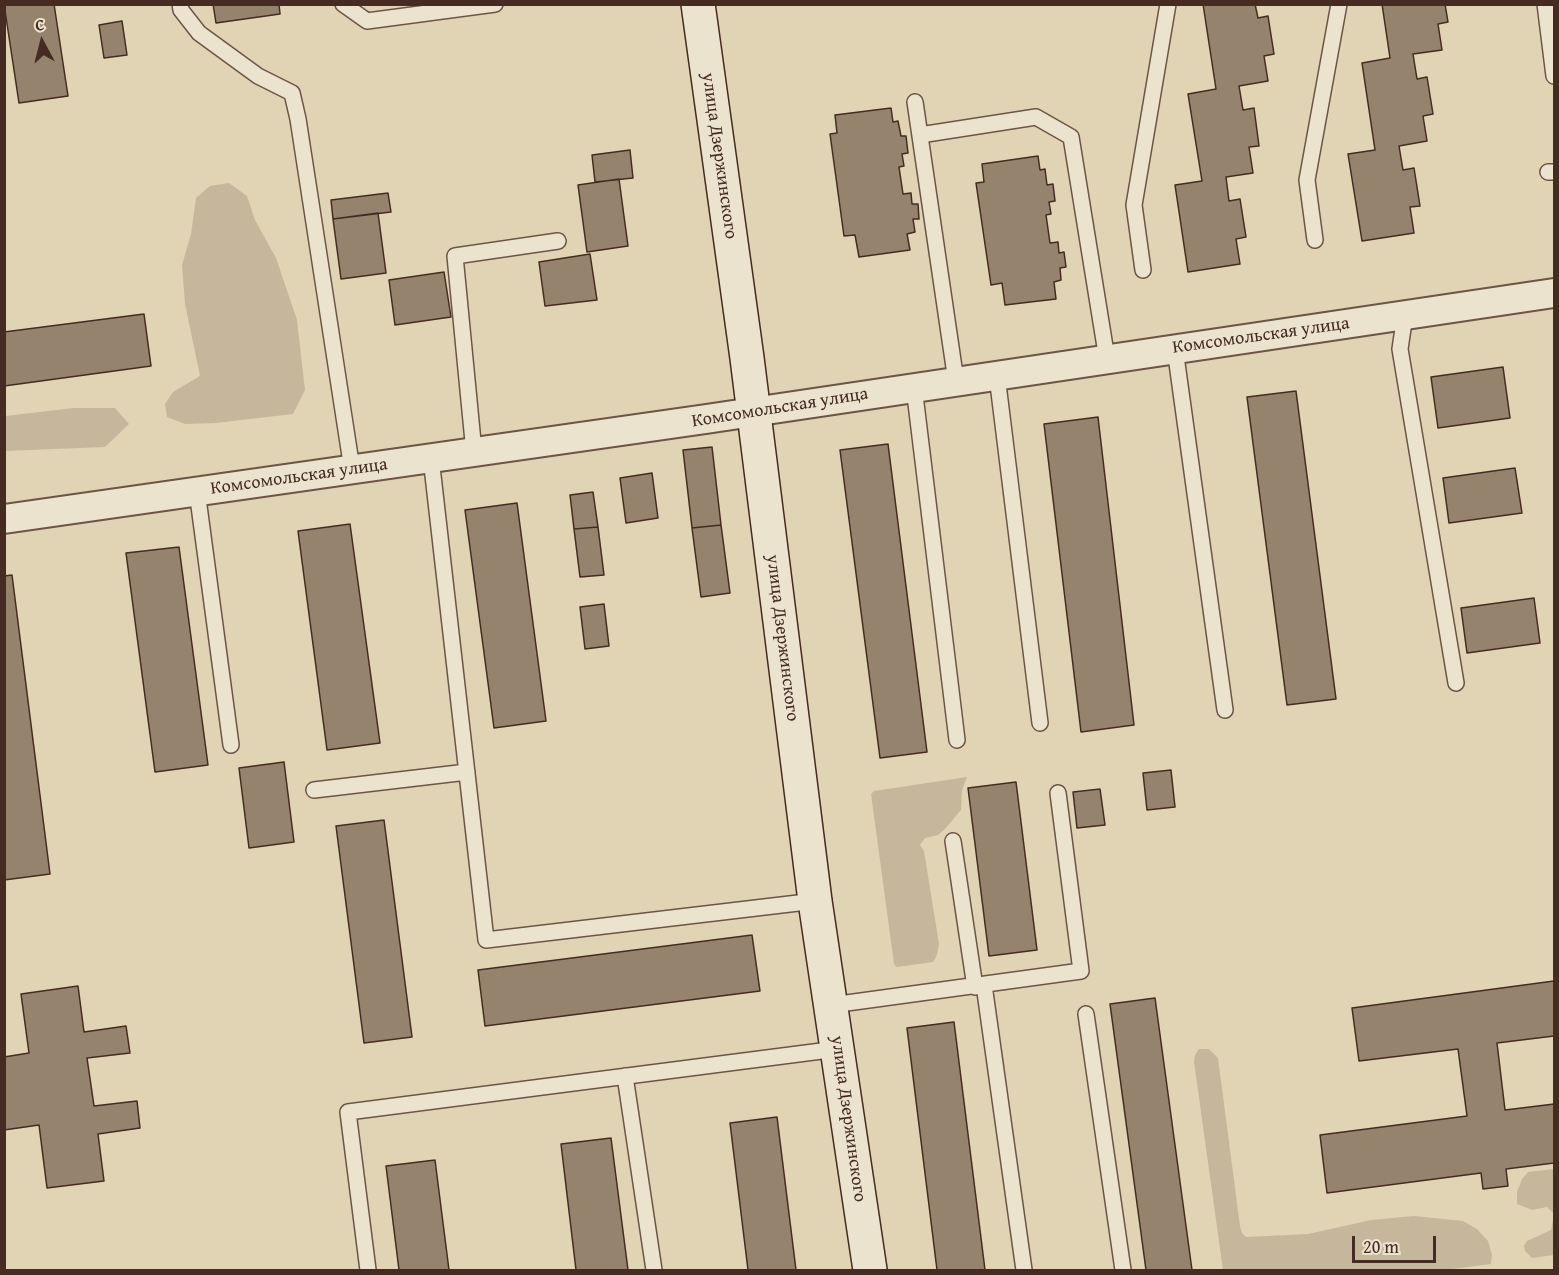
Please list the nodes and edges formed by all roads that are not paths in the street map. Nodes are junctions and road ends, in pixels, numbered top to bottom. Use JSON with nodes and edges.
{"nodes":[{"id":1,"x":180,"y":4,"type":"edge"},
{"id":2,"x":343,"y":4,"type":"edge"},
{"id":3,"x":495,"y":4,"type":"edge"},
{"id":4,"x":698,"y":4,"type":"edge"},
{"id":5,"x":1168,"y":4,"type":"edge"},
{"id":6,"x":1339,"y":4,"type":"edge"},
{"id":7,"x":1545,"y":4,"type":"edge"},
{"id":8,"x":450,"y":7,"type":"edge"},
{"id":9,"x":1554,"y":76,"type":"edge"},
{"id":10,"x":915,"y":102,"type":"dead end"},
{"id":11,"x":920,"y":135,"type":"junction"},
{"id":12,"x":1315,"y":240,"type":"dead end"},
{"id":13,"x":558,"y":242,"type":"dead end"},
{"id":14,"x":1143,"y":270,"type":"dead end"},
{"id":15,"x":1554,"y":292,"type":"edge"},
{"id":16,"x":1405,"y":315,"type":"junction"},
{"id":17,"x":1175,"y":349,"type":"junction"},
{"id":18,"x":1107,"y":359,"type":"junction"},
{"id":19,"x":997,"y":376,"type":"junction"},
{"id":20,"x":956,"y":381,"type":"junction"},
{"id":21,"x":914,"y":387,"type":"junction"},
{"id":22,"x":753,"y":411,"type":"junction"},
{"id":23,"x":474,"y":452,"type":"junction"},
{"id":24,"x":431,"y":458,"type":"junction"},
{"id":25,"x":352,"y":470,"type":"junction"},
{"id":26,"x":197,"y":491,"type":"junction"},
{"id":27,"x":4,"y":519,"type":"edge"},
{"id":28,"x":1456,"y":683,"type":"dead end"},
{"id":29,"x":1225,"y":710,"type":"dead end"},
{"id":30,"x":1040,"y":723,"type":"dead end"},
{"id":31,"x":957,"y":740,"type":"dead end"},
{"id":32,"x":231,"y":745,"type":"dead end"},
{"id":33,"x":467,"y":772,"type":"junction"},
{"id":34,"x":314,"y":790,"type":"dead end"},
{"id":35,"x":1058,"y":793,"type":"dead end"},
{"id":36,"x":953,"y":841,"type":"dead end"},
{"id":37,"x":815,"y":902,"type":"junction"},
{"id":38,"x":979,"y":986,"type":"junction"},
{"id":39,"x":832,"y":1005,"type":"junction"},
{"id":40,"x":1086,"y":1014,"type":"dead end"},
{"id":41,"x":837,"y":1049,"type":"junction"},
{"id":42,"x":626,"y":1076,"type":"junction"},
{"id":43,"x":368,"y":1270,"type":"edge"},
{"id":44,"x":654,"y":1270,"type":"edge"},
{"id":45,"x":870,"y":1270,"type":"edge"},
{"id":46,"x":1024,"y":1270,"type":"edge"},
{"id":47,"x":1123,"y":1270,"type":"edge"}],
"edges":[{"from":1,"to":25,"type":"lane"},
{"from":2,"to":8,"type":"lane"},
{"from":3,"to":8,"type":"lane"},
{"from":4,"to":22,"type":"street","name":"улица Дзержинского"},
{"from":5,"to":14,"type":"lane"},
{"from":6,"to":12,"type":"lane"},
{"from":7,"to":9,"type":"lane"},
{"from":10,"to":11,"type":"lane"},
{"from":11,"to":18,"type":"lane"},
{"from":11,"to":20,"type":"lane"},
{"from":13,"to":23,"type":"lane"},
{"from":15,"to":16,"type":"street","name":"Комсомольская улица"},
{"from":16,"to":17,"type":"street","name":"Комсомольская улица"},
{"from":16,"to":28,"type":"lane"},
{"from":17,"to":18,"type":"street","name":"Комсомольская улица"},
{"from":17,"to":29,"type":"lane"},
{"from":18,"to":19,"type":"street","name":"Комсомольская улица"},
{"from":19,"to":20,"type":"street","name":"Комсомольская улица"},
{"from":19,"to":30,"type":"lane"},
{"from":20,"to":21,"type":"street","name":"Комсомольская улица"},
{"from":21,"to":22,"type":"street","name":"Комсомольская улица"},
{"from":21,"to":31,"type":"lane"},
{"from":22,"to":23,"type":"street","name":"Комсомольская улица"},
{"from":22,"to":37,"type":"street","name":"улица Дзержинского"},
{"from":23,"to":24,"type":"street","name":"Комсомольская улица"},
{"from":24,"to":25,"type":"street","name":"Комсомольская улица"},
{"from":24,"to":33,"type":"lane"},
{"from":25,"to":26,"type":"street","name":"Комсомольская улица"},
{"from":26,"to":27,"type":"street","name":"Комсомольская улица"},
{"from":26,"to":32,"type":"lane"},
{"from":33,"to":34,"type":"lane"},
{"from":33,"to":37,"type":"lane"},
{"from":35,"to":38,"type":"lane"},
{"from":36,"to":38,"type":"lane"},
{"from":37,"to":39,"type":"street","name":"улица Дзержинского"},
{"from":38,"to":39,"type":"lane"},
{"from":38,"to":46,"type":"lane"},
{"from":39,"to":41,"type":"street","name":"улица Дзержинского"},
{"from":40,"to":47,"type":"lane"},
{"from":41,"to":42,"type":"lane"},
{"from":41,"to":45,"type":"street","name":"улица Дзержинского"},
{"from":42,"to":43,"type":"lane"},
{"from":42,"to":44,"type":"lane"}]}
